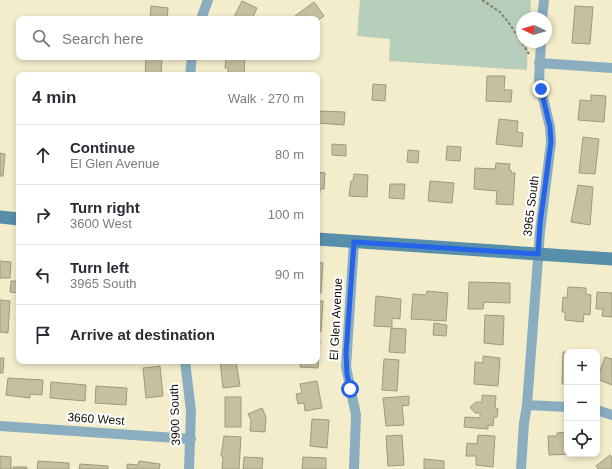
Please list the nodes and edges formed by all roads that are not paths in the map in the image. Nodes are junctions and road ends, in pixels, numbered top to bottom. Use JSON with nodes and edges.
{"nodes":[{"id":1,"x":208,"y":0,"type":"edge"},
{"id":2,"x":544,"y":0,"type":"edge"},
{"id":3,"x":543,"y":12,"type":"edge"},
{"id":4,"x":202,"y":16,"type":"edge"},
{"id":5,"x":540,"y":48,"type":"edge"},
{"id":6,"x":192,"y":60,"type":"edge"},
{"id":7,"x":539,"y":63,"type":"junction"},
{"id":8,"x":612,"y":68,"type":"edge"},
{"id":9,"x":190,"y":72,"type":"edge"},
{"id":10,"x":0,"y":217,"type":"edge"},
{"id":11,"x":16,"y":218,"type":"edge"},
{"id":12,"x":320,"y":239,"type":"edge"},
{"id":13,"x":354,"y":242,"type":"junction"},
{"id":14,"x":538,"y":254,"type":"junction"},
{"id":15,"x":612,"y":260,"type":"edge"},
{"id":16,"x":185,"y":364,"type":"edge"},
{"id":17,"x":527,"y":405,"type":"junction"},
{"id":18,"x":564,"y":407,"type":"edge"},
{"id":19,"x":600,"y":411,"type":"edge"},
{"id":20,"x":612,"y":415,"type":"edge"},
{"id":21,"x":0,"y":426,"type":"edge"},
{"id":22,"x":191,"y":438,"type":"junction"},
{"id":23,"x":189,"y":469,"type":"edge"},
{"id":24,"x":354,"y":469,"type":"edge"},
{"id":25,"x":521,"y":469,"type":"edge"}],
"edges":[{"from":1,"to":4,"type":"street"},
{"from":2,"to":3,"type":"street"},
{"from":5,"to":7,"type":"street","name":"3965 South"},
{"from":6,"to":9,"type":"street"},
{"from":7,"to":8,"type":"street"},
{"from":7,"to":14,"type":"street","name":"3965 South"},
{"from":10,"to":11,"type":"street"},
{"from":12,"to":13,"type":"street"},
{"from":13,"to":14,"type":"street"},
{"from":13,"to":24,"type":"street","name":"El Glen Avenue"},
{"from":14,"to":15,"type":"street"},
{"from":14,"to":17,"type":"street","name":"3965 South"},
{"from":16,"to":22,"type":"street","name":"3900 South"},
{"from":17,"to":18,"type":"street"},
{"from":17,"to":25,"type":"street","name":"3965 South"},
{"from":19,"to":20,"type":"street"},
{"from":21,"to":22,"type":"street","name":"3660 West"},
{"from":22,"to":23,"type":"street","name":"3900 South"}]}
